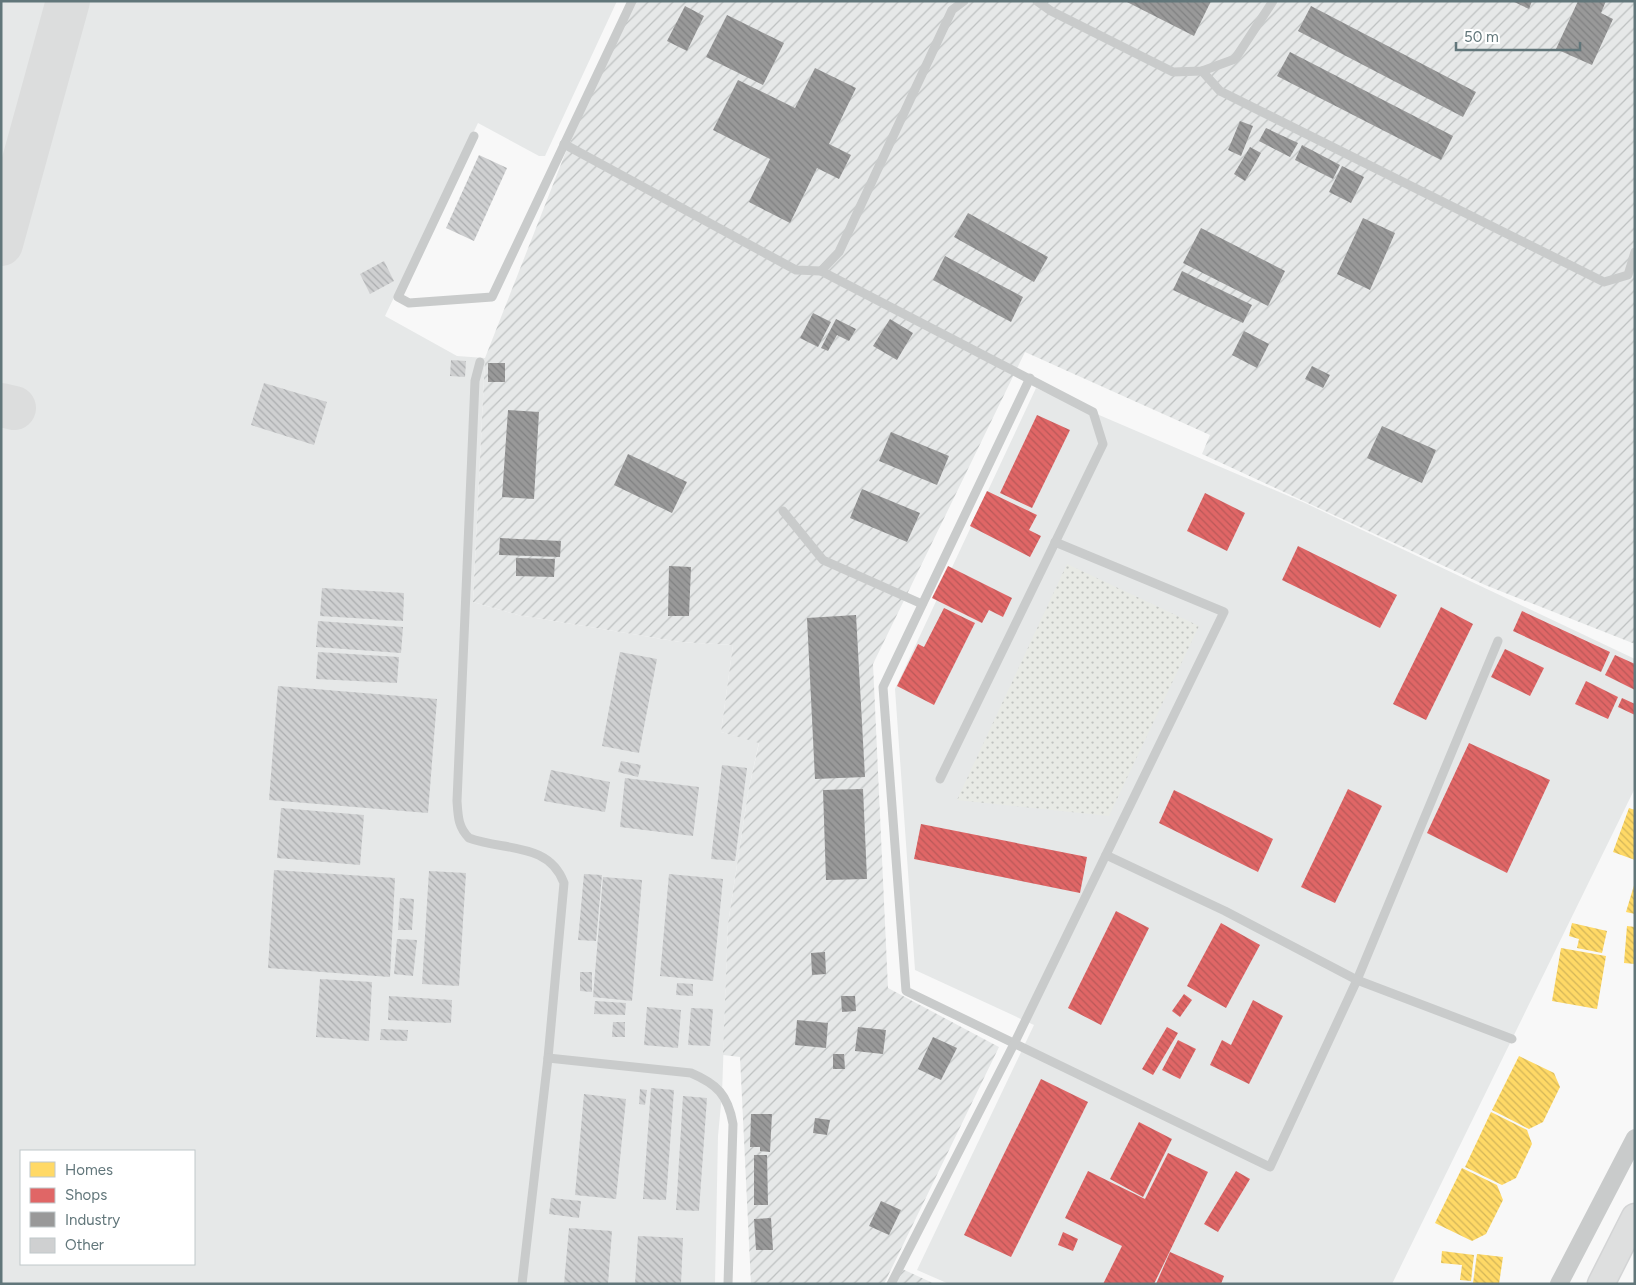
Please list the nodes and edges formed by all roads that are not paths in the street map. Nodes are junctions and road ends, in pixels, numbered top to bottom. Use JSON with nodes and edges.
{"nodes":[{"id":1,"x":632,"y":1,"type":"edge"},
{"id":2,"x":964,"y":1,"type":"edge"},
{"id":3,"x":1037,"y":1,"type":"edge"},
{"id":4,"x":1273,"y":1,"type":"edge"},
{"id":5,"x":1202,"y":71,"type":"junction"},
{"id":6,"x":474,"y":136,"type":"dead end"},
{"id":7,"x":564,"y":144,"type":"junction"},
{"id":8,"x":1635,"y":252,"type":"edge"},
{"id":9,"x":821,"y":271,"type":"junction"},
{"id":10,"x":480,"y":362,"type":"dead end"},
{"id":11,"x":1030,"y":378,"type":"junction"},
{"id":12,"x":783,"y":511,"type":"dead end"},
{"id":13,"x":1055,"y":542,"type":"junction"},
{"id":14,"x":922,"y":604,"type":"junction"},
{"id":15,"x":1498,"y":641,"type":"dead end"},
{"id":16,"x":940,"y":779,"type":"dead end"},
{"id":17,"x":1106,"y":854,"type":"junction"},
{"id":18,"x":1357,"y":980,"type":"junction"},
{"id":19,"x":1512,"y":1039,"type":"dead end"},
{"id":20,"x":1014,"y":1044,"type":"junction"},
{"id":21,"x":548,"y":1058,"type":"junction"},
{"id":22,"x":1635,"y":1138,"type":"edge"},
{"id":23,"x":1635,"y":1217,"type":"edge"},
{"id":24,"x":522,"y":1284,"type":"edge"},
{"id":25,"x":728,"y":1284,"type":"edge"},
{"id":26,"x":891,"y":1284,"type":"edge"},
{"id":27,"x":1560,"y":1284,"type":"edge"},
{"id":28,"x":1601,"y":1284,"type":"edge"}],
"edges":[{"from":1,"to":7,"type":"lane"},
{"from":2,"to":9,"type":"lane"},
{"from":3,"to":5,"type":"lane"},
{"from":4,"to":5,"type":"lane"},
{"from":5,"to":8,"type":"lane"},
{"from":6,"to":7,"type":"lane"},
{"from":7,"to":9,"type":"lane"},
{"from":9,"to":11,"type":"lane"},
{"from":10,"to":21,"type":"lane"},
{"from":11,"to":13,"type":"lane"},
{"from":11,"to":14,"type":"lane"},
{"from":12,"to":14,"type":"lane"},
{"from":13,"to":16,"type":"lane"},
{"from":13,"to":17,"type":"lane"},
{"from":14,"to":20,"type":"lane"},
{"from":15,"to":18,"type":"lane"},
{"from":17,"to":18,"type":"lane"},
{"from":17,"to":20,"type":"lane"},
{"from":18,"to":19,"type":"lane"},
{"from":18,"to":20,"type":"lane"},
{"from":20,"to":26,"type":"lane"},
{"from":21,"to":24,"type":"lane"},
{"from":21,"to":25,"type":"lane"},
{"from":22,"to":27,"type":"street"},
{"from":23,"to":28,"type":"main road"}]}
